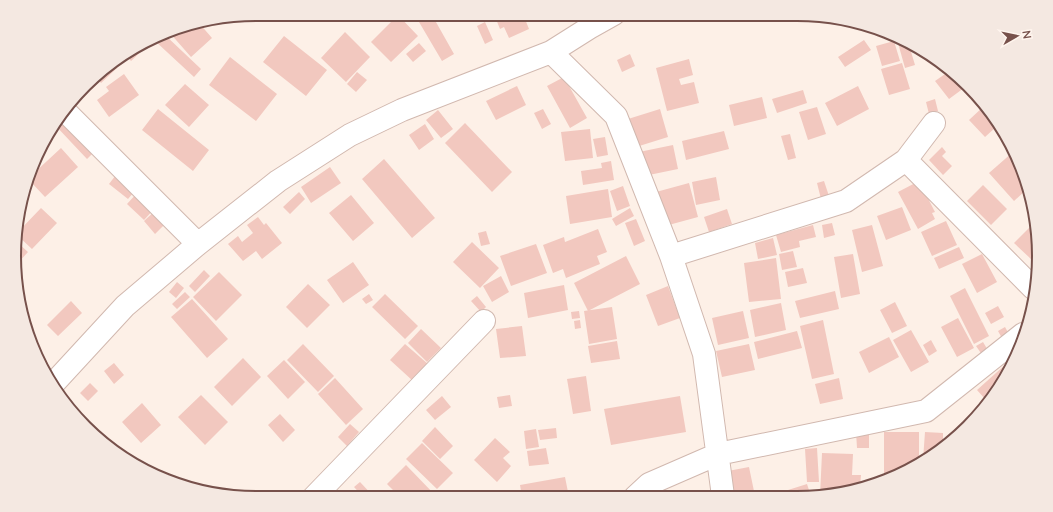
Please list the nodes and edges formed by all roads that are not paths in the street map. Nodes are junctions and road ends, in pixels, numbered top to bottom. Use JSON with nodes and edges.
{"nodes":[{"id":1,"x":587,"y":21,"type":"edge"},
{"id":2,"x":551,"y":52,"type":"junction"},
{"id":3,"x":69,"y":115,"type":"edge"},
{"id":4,"x":934,"y":123,"type":"dead end"},
{"id":5,"x":906,"y":160,"type":"junction"},
{"id":6,"x":198,"y":244,"type":"junction"},
{"id":7,"x":671,"y":256,"type":"junction"},
{"id":8,"x":1030,"y":285,"type":"edge"},
{"id":9,"x":484,"y":321,"type":"dead end"},
{"id":10,"x":1017,"y":339,"type":"edge"},
{"id":11,"x":56,"y":380,"type":"edge"},
{"id":12,"x":718,"y":454,"type":"junction"},
{"id":13,"x":320,"y":491,"type":"edge"},
{"id":14,"x":641,"y":491,"type":"edge"},
{"id":15,"x":722,"y":491,"type":"edge"}],
"edges":[{"from":1,"to":2,"type":"street"},
{"from":2,"to":6,"type":"street"},
{"from":2,"to":7,"type":"street"},
{"from":3,"to":6,"type":"street"},
{"from":4,"to":5,"type":"street"},
{"from":5,"to":7,"type":"street"},
{"from":5,"to":8,"type":"street"},
{"from":6,"to":11,"type":"street"},
{"from":7,"to":12,"type":"street"},
{"from":9,"to":13,"type":"street"},
{"from":10,"to":12,"type":"street"},
{"from":12,"to":14,"type":"street"},
{"from":12,"to":15,"type":"street"}]}
